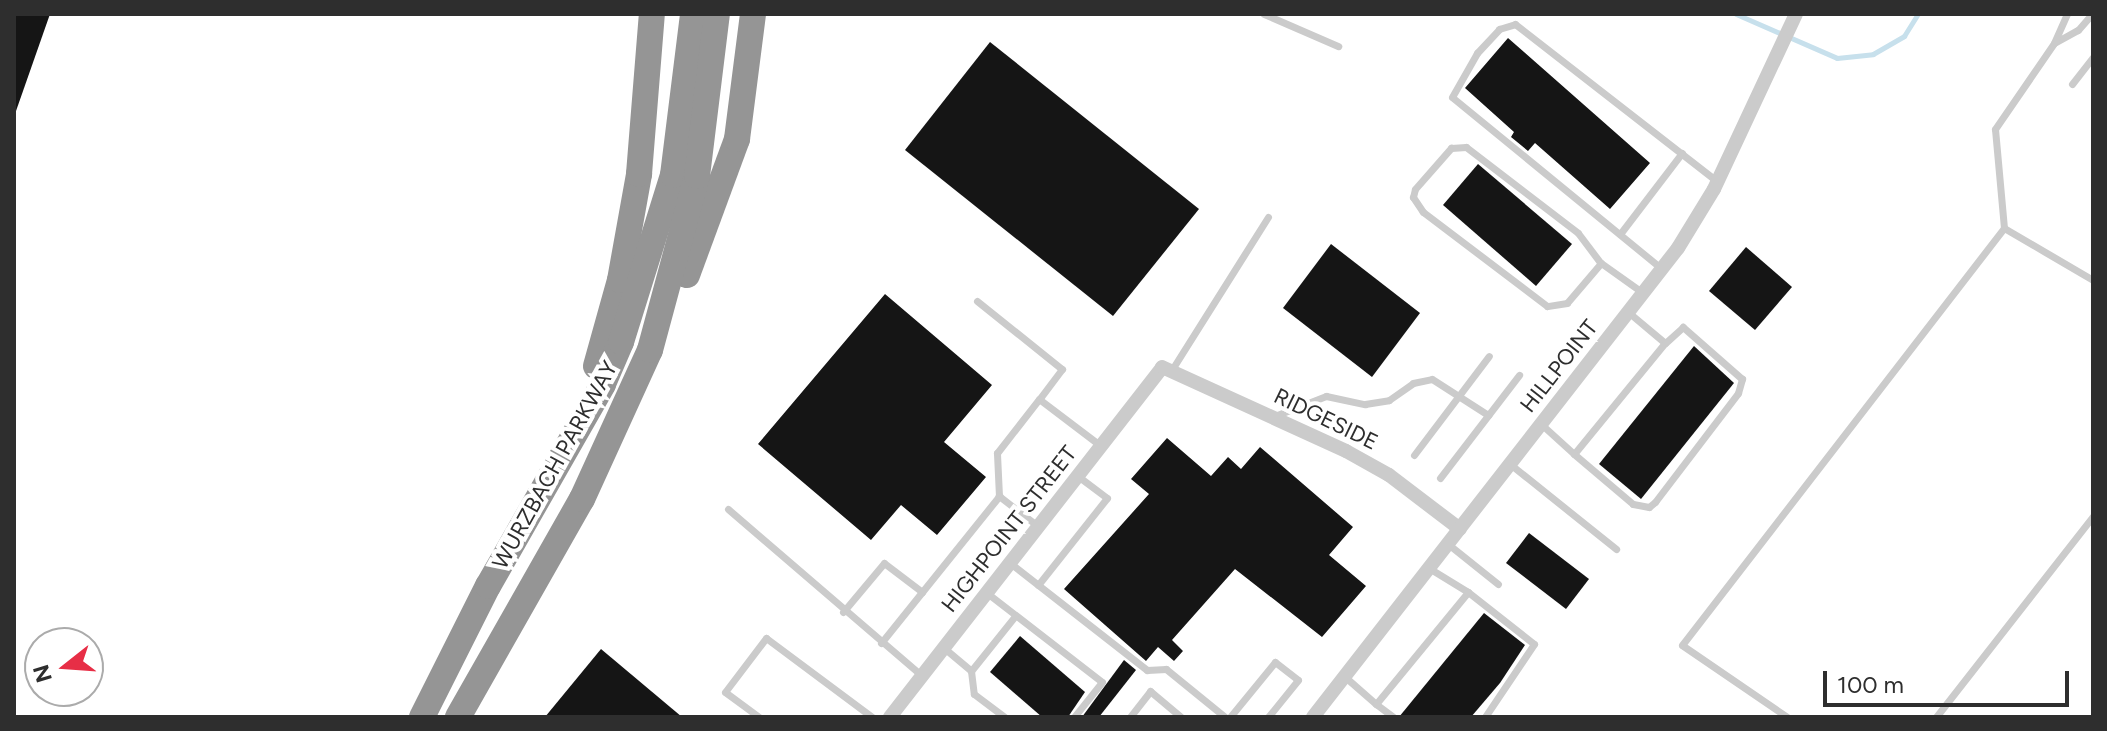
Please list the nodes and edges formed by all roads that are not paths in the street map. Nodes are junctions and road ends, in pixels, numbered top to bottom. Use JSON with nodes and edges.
{"nodes":[{"id":1,"x":652,"y":14,"type":"edge"},
{"id":2,"x":693,"y":14,"type":"edge"},
{"id":3,"x":717,"y":14,"type":"edge"},
{"id":4,"x":753,"y":14,"type":"edge"},
{"id":5,"x":1264,"y":14,"type":"edge"},
{"id":6,"x":2067,"y":14,"type":"edge"},
{"id":7,"x":2092,"y":14,"type":"edge"},
{"id":8,"x":1795,"y":15,"type":"edge"},
{"id":9,"x":2054,"y":43,"type":"junction"},
{"id":10,"x":1338,"y":46,"type":"dead end"},
{"id":11,"x":2093,"y":57,"type":"edge"},
{"id":12,"x":2072,"y":84,"type":"dead end"},
{"id":13,"x":1682,"y":153,"type":"junction"},
{"id":14,"x":1718,"y":182,"type":"junction"},
{"id":15,"x":1268,"y":217,"type":"dead end"},
{"id":16,"x":2004,"y":228,"type":"junction"},
{"id":17,"x":1620,"y":234,"type":"junction"},
{"id":18,"x":1601,"y":263,"type":"junction"},
{"id":19,"x":1662,"y":269,"type":"junction"},
{"id":20,"x":2093,"y":280,"type":"edge"},
{"id":21,"x":1643,"y":293,"type":"junction"},
{"id":22,"x":977,"y":301,"type":"dead end"},
{"id":23,"x":1628,"y":312,"type":"junction"},
{"id":24,"x":1665,"y":343,"type":"junction"},
{"id":25,"x":650,"y":350,"type":"junction"},
{"id":26,"x":1489,"y":356,"type":"dead end"},
{"id":27,"x":1167,"y":369,"type":"junction"},
{"id":28,"x":1519,"y":375,"type":"dead end"},
{"id":29,"x":1460,"y":395,"type":"junction"},
{"id":30,"x":1039,"y":399,"type":"junction"},
{"id":31,"x":1488,"y":415,"type":"junction"},
{"id":32,"x":1272,"y":417,"type":"junction"},
{"id":33,"x":1541,"y":424,"type":"junction"},
{"id":34,"x":576,"y":435,"type":"junction"},
{"id":35,"x":1101,"y":446,"type":"junction"},
{"id":36,"x":1574,"y":454,"type":"junction"},
{"id":37,"x":1414,"y":455,"type":"dead end"},
{"id":38,"x":1510,"y":464,"type":"junction"},
{"id":39,"x":1078,"y":476,"type":"junction"},
{"id":40,"x":1440,"y":478,"type":"dead end"},
{"id":41,"x":999,"y":496,"type":"junction"},
{"id":42,"x":728,"y":509,"type":"dead end"},
{"id":43,"x":2093,"y":516,"type":"edge"},
{"id":44,"x":1039,"y":527,"type":"junction"},
{"id":45,"x":1460,"y":529,"type":"junction"},
{"id":46,"x":1448,"y":544,"type":"junction"},
{"id":47,"x":1616,"y":549,"type":"dead end"},
{"id":48,"x":1010,"y":563,"type":"junction"},
{"id":49,"x":1429,"y":568,"type":"junction"},
{"id":50,"x":1498,"y":584,"type":"dead end"},
{"id":51,"x":1038,"y":585,"type":"junction"},
{"id":52,"x":922,"y":592,"type":"junction"},
{"id":53,"x":1468,"y":592,"type":"junction"},
{"id":54,"x":987,"y":593,"type":"junction"},
{"id":55,"x":843,"y":612,"type":"junction"},
{"id":56,"x":1015,"y":616,"type":"junction"},
{"id":57,"x":881,"y":643,"type":"junction"},
{"id":58,"x":944,"y":648,"type":"junction"},
{"id":59,"x":971,"y":671,"type":"junction"},
{"id":60,"x":922,"y":676,"type":"junction"},
{"id":61,"x":1344,"y":676,"type":"junction"},
{"id":62,"x":1376,"y":704,"type":"junction"},
{"id":63,"x":422,"y":717,"type":"edge"},
{"id":64,"x":458,"y":717,"type":"edge"},
{"id":65,"x":759,"y":717,"type":"edge"},
{"id":66,"x":872,"y":717,"type":"edge"},
{"id":67,"x":890,"y":717,"type":"edge"},
{"id":68,"x":1004,"y":717,"type":"edge"},
{"id":69,"x":1074,"y":717,"type":"edge"},
{"id":70,"x":1130,"y":717,"type":"edge"},
{"id":71,"x":1181,"y":717,"type":"edge"},
{"id":72,"x":1228,"y":717,"type":"edge"},
{"id":73,"x":1268,"y":717,"type":"edge"},
{"id":74,"x":1313,"y":717,"type":"edge"},
{"id":75,"x":1393,"y":717,"type":"edge"},
{"id":76,"x":1485,"y":717,"type":"edge"},
{"id":77,"x":1787,"y":717,"type":"edge"},
{"id":78,"x":1936,"y":717,"type":"edge"}],
"edges":[{"from":1,"to":34,"type":"highway"},
{"from":2,"to":34,"type":"highway","name":"WURZBACH PARKWAY"},
{"from":3,"to":25,"type":"highway","name":"WURZBACH PARKWAY"},
{"from":4,"to":25,"type":"highway"},
{"from":5,"to":10,"type":"lane"},
{"from":6,"to":9,"type":"lane"},
{"from":7,"to":9,"type":"lane"},
{"from":8,"to":14,"type":"street","name":"HILLPOINT"},
{"from":9,"to":16,"type":"lane"},
{"from":11,"to":12,"type":"lane"},
{"from":13,"to":14,"type":"lane"},
{"from":13,"to":17,"type":"lane"},
{"from":13,"to":17,"type":"lane"},
{"from":14,"to":19,"type":"street","name":"HILLPOINT"},
{"from":15,"to":27,"type":"lane"},
{"from":16,"to":20,"type":"lane"},
{"from":16,"to":77,"type":"lane"},
{"from":17,"to":19,"type":"lane"},
{"from":18,"to":18,"type":"lane"},
{"from":18,"to":21,"type":"lane"},
{"from":19,"to":21,"type":"street","name":"HILLPOINT"},
{"from":21,"to":23,"type":"street","name":"HILLPOINT"},
{"from":22,"to":30,"type":"lane"},
{"from":23,"to":24,"type":"lane"},
{"from":23,"to":33,"type":"street","name":"HILLPOINT"},
{"from":24,"to":36,"type":"lane"},
{"from":24,"to":36,"type":"lane"},
{"from":25,"to":64,"type":"highway","name":"WURZBACH PARKWAY"},
{"from":26,"to":29,"type":"lane"},
{"from":27,"to":32,"type":"street","name":"RIDGESIDE"},
{"from":27,"to":35,"type":"street","name":"HIGHPOINT STREET"},
{"from":28,"to":31,"type":"lane"},
{"from":29,"to":31,"type":"lane"},
{"from":29,"to":32,"type":"lane"},
{"from":29,"to":37,"type":"lane"},
{"from":30,"to":35,"type":"lane"},
{"from":30,"to":41,"type":"lane"},
{"from":31,"to":40,"type":"lane"},
{"from":32,"to":45,"type":"street","name":"RIDGESIDE"},
{"from":33,"to":36,"type":"lane"},
{"from":33,"to":38,"type":"street","name":"HILLPOINT"},
{"from":34,"to":63,"type":"highway","name":"WURZBACH PARKWAY"},
{"from":35,"to":39,"type":"street","name":"HIGHPOINT STREET"},
{"from":38,"to":45,"type":"street","name":"HILLPOINT"},
{"from":38,"to":47,"type":"lane"},
{"from":39,"to":44,"type":"street","name":"HIGHPOINT STREET"},
{"from":39,"to":51,"type":"lane"},
{"from":41,"to":44,"type":"lane"},
{"from":41,"to":52,"type":"lane"},
{"from":42,"to":55,"type":"lane"},
{"from":43,"to":78,"type":"lane"},
{"from":44,"to":48,"type":"street","name":"HIGHPOINT STREET"},
{"from":45,"to":46,"type":"street","name":"HILLPOINT"},
{"from":46,"to":49,"type":"street","name":"HILLPOINT"},
{"from":46,"to":50,"type":"lane"},
{"from":48,"to":51,"type":"lane"},
{"from":48,"to":54,"type":"street","name":"HIGHPOINT STREET"},
{"from":49,"to":53,"type":"lane"},
{"from":49,"to":61,"type":"street","name":"HILLPOINT"},
{"from":51,"to":72,"type":"lane"},
{"from":52,"to":55,"type":"lane"},
{"from":52,"to":57,"type":"lane"},
{"from":53,"to":62,"type":"lane"},
{"from":53,"to":76,"type":"lane"},
{"from":54,"to":56,"type":"lane"},
{"from":54,"to":58,"type":"street","name":"HIGHPOINT STREET"},
{"from":55,"to":57,"type":"lane"},
{"from":56,"to":59,"type":"lane"},
{"from":56,"to":69,"type":"lane"},
{"from":57,"to":60,"type":"lane"},
{"from":58,"to":59,"type":"lane"},
{"from":58,"to":60,"type":"street","name":"HIGHPOINT STREET"},
{"from":59,"to":68,"type":"lane"},
{"from":60,"to":67,"type":"street","name":"HIGHPOINT STREET"},
{"from":61,"to":62,"type":"lane"},
{"from":61,"to":74,"type":"street","name":"HILLPOINT"},
{"from":62,"to":75,"type":"lane"},
{"from":65,"to":66,"type":"lane"},
{"from":70,"to":71,"type":"lane"},
{"from":72,"to":73,"type":"lane"}]}
